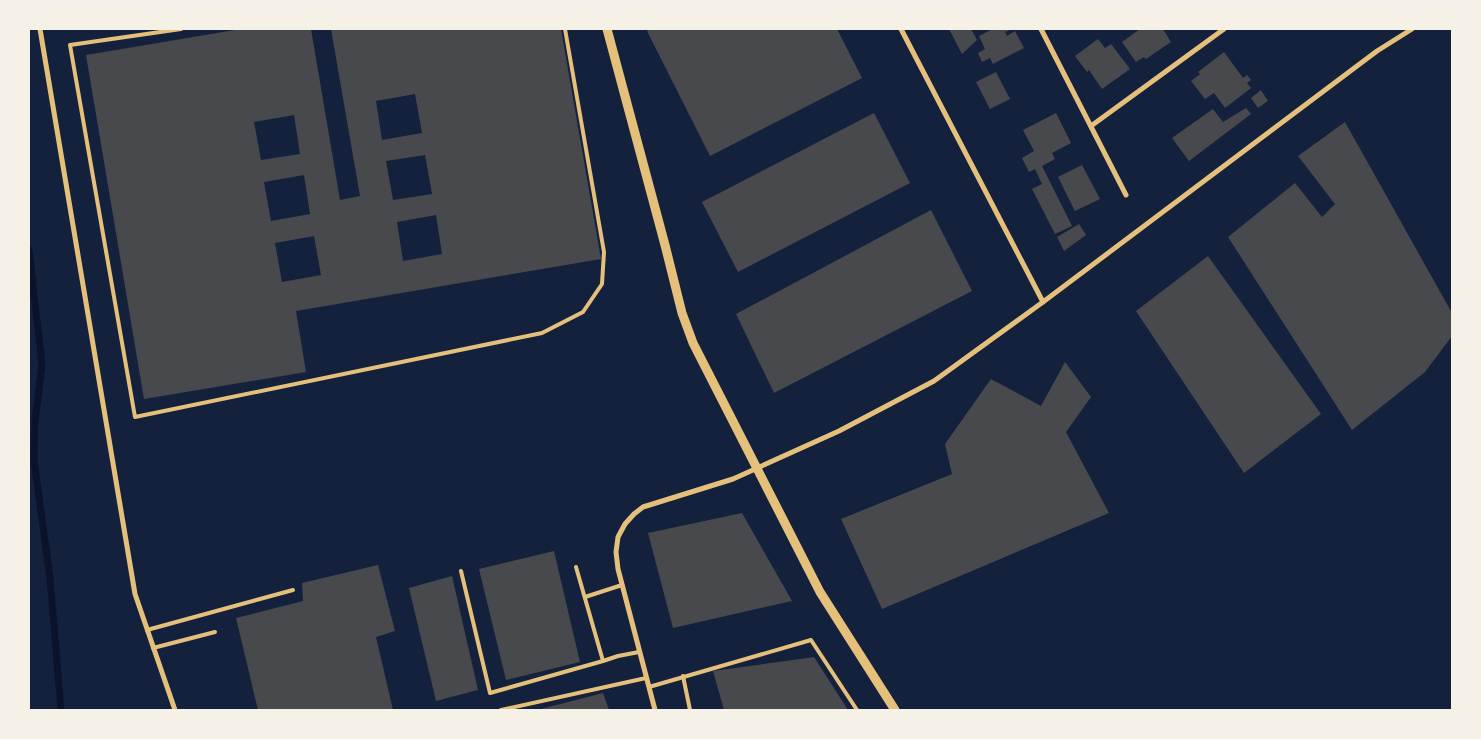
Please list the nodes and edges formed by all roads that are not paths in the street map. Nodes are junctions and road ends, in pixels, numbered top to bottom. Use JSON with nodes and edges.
{"nodes":[{"id":1,"x":40,"y":29,"type":"edge"},
{"id":2,"x":181,"y":29,"type":"edge"},
{"id":3,"x":565,"y":29,"type":"edge"},
{"id":4,"x":606,"y":29,"type":"edge"},
{"id":5,"x":901,"y":29,"type":"edge"},
{"id":6,"x":1041,"y":29,"type":"edge"},
{"id":7,"x":1224,"y":29,"type":"edge"},
{"id":8,"x":1412,"y":29,"type":"edge"},
{"id":9,"x":1091,"y":126,"type":"junction"},
{"id":10,"x":1126,"y":195,"type":"dead end"},
{"id":11,"x":1043,"y":302,"type":"junction"},
{"id":12,"x":757,"y":468,"type":"junction"},
{"id":13,"x":576,"y":567,"type":"dead end"},
{"id":14,"x":461,"y":571,"type":"dead end"},
{"id":15,"x":622,"y":585,"type":"junction"},
{"id":16,"x":293,"y":590,"type":"dead end"},
{"id":17,"x":585,"y":596,"type":"junction"},
{"id":18,"x":147,"y":630,"type":"junction"},
{"id":19,"x":216,"y":632,"type":"dead end"},
{"id":20,"x":153,"y":648,"type":"junction"},
{"id":21,"x":639,"y":652,"type":"junction"},
{"id":22,"x":604,"y":661,"type":"junction"},
{"id":23,"x":683,"y":676,"type":"junction"},
{"id":24,"x":646,"y":678,"type":"junction"},
{"id":25,"x":649,"y":687,"type":"junction"},
{"id":26,"x":174,"y":710,"type":"edge"},
{"id":27,"x":501,"y":710,"type":"edge"},
{"id":28,"x":654,"y":710,"type":"edge"},
{"id":29,"x":690,"y":710,"type":"edge"},
{"id":30,"x":858,"y":710,"type":"edge"},
{"id":31,"x":895,"y":710,"type":"edge"}],
"edges":[{"from":1,"to":18,"type":"street"},
{"from":2,"to":3,"type":"lane"},
{"from":4,"to":12,"type":"street"},
{"from":5,"to":11,"type":"street"},
{"from":6,"to":9,"type":"street"},
{"from":7,"to":9,"type":"street"},
{"from":8,"to":11,"type":"street"},
{"from":9,"to":10,"type":"street"},
{"from":11,"to":12,"type":"street"},
{"from":12,"to":15,"type":"street"},
{"from":12,"to":31,"type":"street"},
{"from":13,"to":17,"type":"lane"},
{"from":14,"to":22,"type":"lane"},
{"from":15,"to":17,"type":"lane"},
{"from":15,"to":21,"type":"street"},
{"from":16,"to":18,"type":"lane"},
{"from":17,"to":22,"type":"lane"},
{"from":18,"to":20,"type":"street"},
{"from":19,"to":20,"type":"lane"},
{"from":20,"to":26,"type":"street"},
{"from":21,"to":22,"type":"lane"},
{"from":21,"to":24,"type":"street"},
{"from":23,"to":25,"type":"lane"},
{"from":23,"to":29,"type":"lane"},
{"from":23,"to":30,"type":"lane"},
{"from":24,"to":25,"type":"street"},
{"from":24,"to":27,"type":"lane"},
{"from":25,"to":28,"type":"street"}]}
